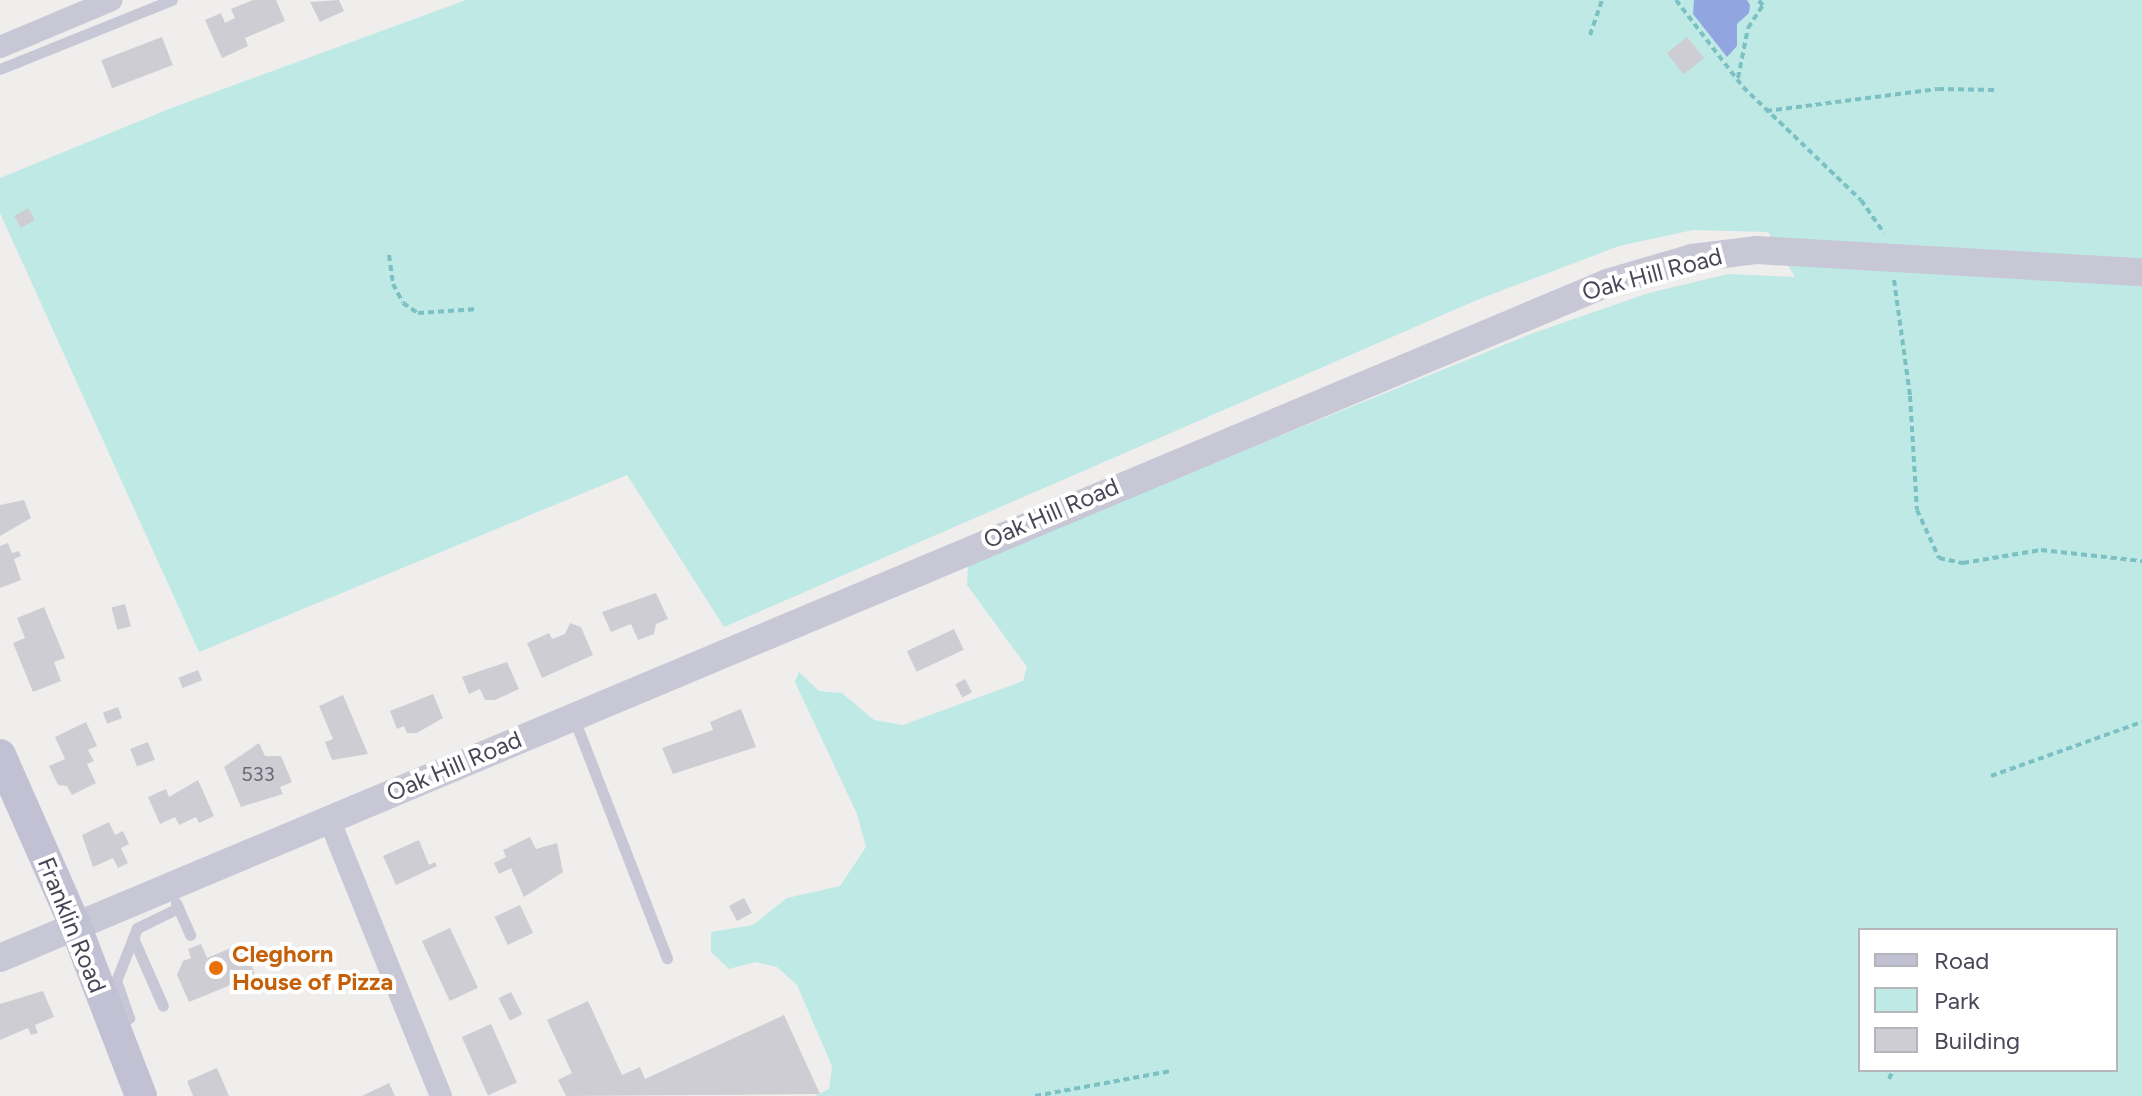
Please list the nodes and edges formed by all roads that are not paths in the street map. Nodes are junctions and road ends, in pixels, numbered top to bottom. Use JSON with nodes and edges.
{"nodes":[{"id":1,"x":112,"y":0,"type":"edge"},
{"id":2,"x":172,"y":0,"type":"edge"},
{"id":3,"x":0,"y":47,"type":"edge"},
{"id":4,"x":0,"y":69,"type":"edge"},
{"id":5,"x":2142,"y":272,"type":"edge"},
{"id":6,"x":573,"y":715,"type":"junction"},
{"id":7,"x":0,"y":755,"type":"edge"},
{"id":8,"x":329,"y":819,"type":"junction"},
{"id":9,"x":174,"y":897,"type":"junction"},
{"id":10,"x":138,"y":912,"type":"junction"},
{"id":11,"x":75,"y":925,"type":"junction"},
{"id":12,"x":190,"y":935,"type":"dead end"},
{"id":13,"x":133,"y":938,"type":"junction"},
{"id":14,"x":0,"y":958,"type":"edge"},
{"id":15,"x":667,"y":958,"type":"dead end"},
{"id":16,"x":107,"y":985,"type":"junction"},
{"id":17,"x":163,"y":1006,"type":"dead end"},
{"id":18,"x":141,"y":1096,"type":"edge"},
{"id":19,"x":441,"y":1096,"type":"edge"}],
"edges":[{"from":1,"to":3,"type":"street"},
{"from":2,"to":4,"type":"lane"},
{"from":5,"to":6,"type":"street","name":"Oak Hill Road"},
{"from":6,"to":8,"type":"street","name":"Oak Hill Road"},
{"from":6,"to":15,"type":"lane"},
{"from":7,"to":11,"type":"main road","name":"Franklin Road"},
{"from":8,"to":9,"type":"street","name":"Oak Hill Road"},
{"from":8,"to":19,"type":"street"},
{"from":9,"to":10,"type":"street","name":"Oak Hill Road"},
{"from":9,"to":12,"type":"lane"},
{"from":10,"to":11,"type":"street","name":"Oak Hill Road"},
{"from":10,"to":13,"type":"lane"},
{"from":11,"to":14,"type":"street","name":"Oak Hill Road"},
{"from":11,"to":16,"type":"main road","name":"Franklin Road"},
{"from":13,"to":16,"type":"lane"},
{"from":13,"to":17,"type":"lane"},
{"from":16,"to":18,"type":"main road","name":"Franklin Road"}]}
